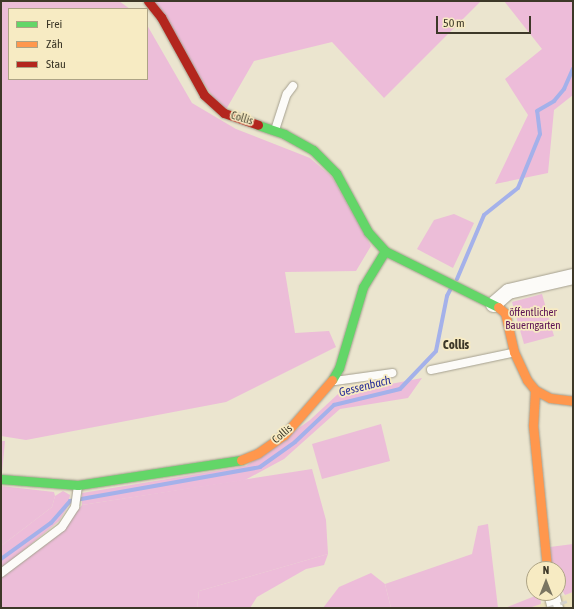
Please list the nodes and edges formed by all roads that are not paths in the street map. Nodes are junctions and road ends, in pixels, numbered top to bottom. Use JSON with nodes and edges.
{"nodes":[{"id":1,"x":148,"y":1,"type":"edge"},
{"id":2,"x":293,"y":86,"type":"dead end"},
{"id":3,"x":275,"y":130,"type":"junction"},
{"id":4,"x":386,"y":251,"type":"junction"},
{"id":5,"x":573,"y":276,"type":"edge"},
{"id":6,"x":493,"y":304,"type":"junction"},
{"id":7,"x":514,"y":352,"type":"junction"},
{"id":8,"x":431,"y":370,"type":"dead end"},
{"id":9,"x":392,"y":373,"type":"dead end"},
{"id":10,"x":332,"y":381,"type":"junction"},
{"id":11,"x":535,"y":390,"type":"junction"},
{"id":12,"x":573,"y":401,"type":"edge"},
{"id":13,"x":1,"y":479,"type":"edge"},
{"id":14,"x":78,"y":489,"type":"junction"},
{"id":15,"x":546,"y":561,"type":"edge"},
{"id":16,"x":1,"y":573,"type":"edge"}],
"edges":[{"from":1,"to":3,"type":"street","name":"Collis"},
{"from":2,"to":3,"type":"lane"},
{"from":3,"to":4,"type":"street","name":"Collis"},
{"from":4,"to":6,"type":"street","name":"Collis"},
{"from":4,"to":10,"type":"street","name":"Collis"},
{"from":5,"to":6,"type":"street"},
{"from":6,"to":7,"type":"street","name":"Collis"},
{"from":7,"to":8,"type":"lane"},
{"from":7,"to":11,"type":"street","name":"Collis"},
{"from":9,"to":10,"type":"lane"},
{"from":10,"to":14,"type":"street","name":"Collis"},
{"from":11,"to":12,"type":"street"},
{"from":11,"to":15,"type":"street"},
{"from":13,"to":14,"type":"street","name":"Collis"},
{"from":14,"to":16,"type":"lane"}]}
